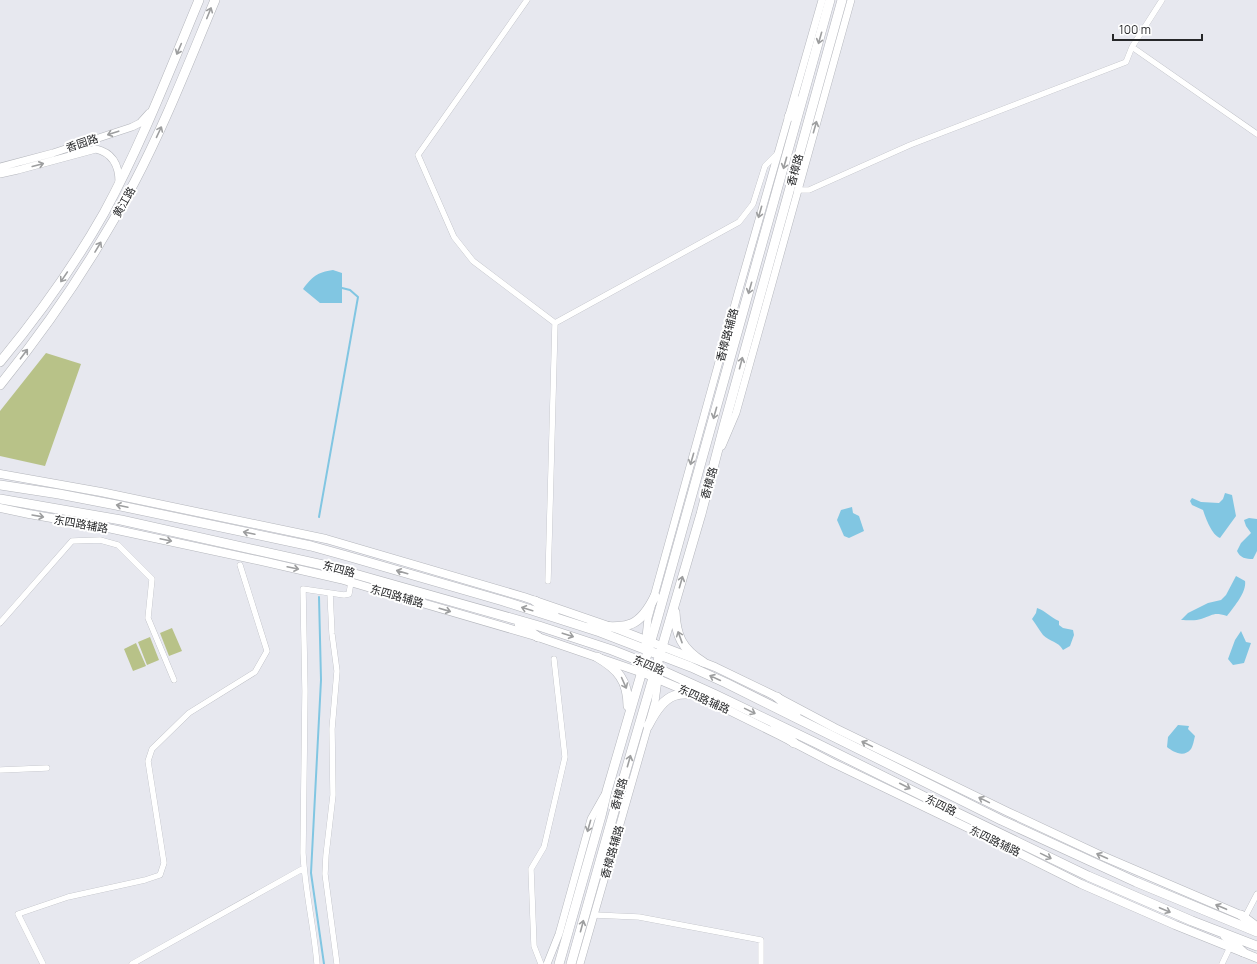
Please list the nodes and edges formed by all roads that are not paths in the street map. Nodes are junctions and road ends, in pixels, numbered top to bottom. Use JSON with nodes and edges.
{"nodes":[{"id":1,"x":199,"y":0,"type":"edge"},
{"id":2,"x":215,"y":0,"type":"edge"},
{"id":3,"x":527,"y":0,"type":"edge"},
{"id":4,"x":822,"y":0,"type":"edge"},
{"id":5,"x":830,"y":0,"type":"edge"},
{"id":6,"x":842,"y":0,"type":"edge"},
{"id":7,"x":851,"y":0,"type":"edge"},
{"id":8,"x":1162,"y":0,"type":"edge"},
{"id":9,"x":1132,"y":47,"type":"junction"},
{"id":10,"x":806,"y":86,"type":"junction"},
{"id":11,"x":155,"y":105,"type":"junction"},
{"id":12,"x":789,"y":117,"type":"junction"},
{"id":13,"x":1257,"y":134,"type":"edge"},
{"id":14,"x":779,"y":152,"type":"junction"},
{"id":15,"x":0,"y":167,"type":"edge"},
{"id":16,"x":0,"y":174,"type":"edge"},
{"id":17,"x":119,"y":184,"type":"junction"},
{"id":18,"x":798,"y":190,"type":"junction"},
{"id":19,"x":555,"y":323,"type":"junction"},
{"id":20,"x":0,"y":362,"type":"edge"},
{"id":21,"x":0,"y":385,"type":"edge"},
{"id":22,"x":716,"y":459,"type":"junction"},
{"id":23,"x":0,"y":474,"type":"edge"},
{"id":24,"x":0,"y":486,"type":"edge"},
{"id":25,"x":0,"y":499,"type":"edge"},
{"id":26,"x":0,"y":508,"type":"edge"},
{"id":27,"x":240,"y":565,"type":"dead end"},
{"id":28,"x":548,"y":581,"type":"dead end"},
{"id":29,"x":351,"y":582,"type":"junction"},
{"id":30,"x":330,"y":593,"type":"junction"},
{"id":31,"x":655,"y":596,"type":"junction"},
{"id":32,"x":535,"y":601,"type":"junction"},
{"id":33,"x":675,"y":602,"type":"junction"},
{"id":34,"x":513,"y":620,"type":"junction"},
{"id":35,"x":562,"y":620,"type":"junction"},
{"id":36,"x":0,"y":623,"type":"edge"},
{"id":37,"x":577,"y":625,"type":"junction"},
{"id":38,"x":612,"y":627,"type":"junction"},
{"id":39,"x":538,"y":637,"type":"junction"},
{"id":40,"x":647,"y":645,"type":"junction"},
{"id":41,"x":661,"y":652,"type":"junction"},
{"id":42,"x":597,"y":657,"type":"junction"},
{"id":43,"x":554,"y":659,"type":"dead end"},
{"id":44,"x":643,"y":662,"type":"junction"},
{"id":45,"x":703,"y":662,"type":"junction"},
{"id":46,"x":658,"y":668,"type":"junction"},
{"id":47,"x":641,"y":672,"type":"junction"},
{"id":48,"x":656,"y":678,"type":"junction"},
{"id":49,"x":174,"y":680,"type":"dead end"},
{"id":50,"x":695,"y":695,"type":"junction"},
{"id":51,"x":777,"y":697,"type":"junction"},
{"id":52,"x":734,"y":703,"type":"junction"},
{"id":53,"x":765,"y":718,"type":"junction"},
{"id":54,"x":627,"y":721,"type":"junction"},
{"id":55,"x":806,"y":723,"type":"junction"},
{"id":56,"x":648,"y":726,"type":"junction"},
{"id":57,"x":794,"y":743,"type":"junction"},
{"id":58,"x":47,"y":768,"type":"dead end"},
{"id":59,"x":0,"y":770,"type":"edge"},
{"id":60,"x":607,"y":791,"type":"junction"},
{"id":61,"x":304,"y":868,"type":"junction"},
{"id":62,"x":1257,"y":894,"type":"edge"},
{"id":63,"x":594,"y":914,"type":"junction"},
{"id":64,"x":1243,"y":916,"type":"junction"},
{"id":65,"x":1257,"y":923,"type":"edge"},
{"id":66,"x":1257,"y":927,"type":"edge"},
{"id":67,"x":1221,"y":932,"type":"junction"},
{"id":68,"x":1257,"y":932,"type":"edge"},
{"id":69,"x":1257,"y":946,"type":"edge"},
{"id":70,"x":1230,"y":947,"type":"junction"},
{"id":71,"x":1243,"y":952,"type":"junction"},
{"id":72,"x":1257,"y":958,"type":"edge"},
{"id":73,"x":43,"y":964,"type":"edge"},
{"id":74,"x":132,"y":964,"type":"edge"},
{"id":75,"x":317,"y":964,"type":"edge"},
{"id":76,"x":337,"y":964,"type":"edge"},
{"id":77,"x":541,"y":964,"type":"edge"},
{"id":78,"x":547,"y":964,"type":"edge"},
{"id":79,"x":559,"y":964,"type":"edge"},
{"id":80,"x":572,"y":964,"type":"edge"},
{"id":81,"x":580,"y":964,"type":"edge"},
{"id":82,"x":761,"y":964,"type":"edge"},
{"id":83,"x":1222,"y":964,"type":"edge"}],
"edges":[{"from":1,"to":11,"type":"main road","name":"黄江路","one_way":true},
{"from":21,"to":2,"type":"main road","name":"黄江路","one_way":true},
{"from":3,"to":19,"type":"street"},
{"from":4,"to":12,"type":"street","name":"香樟路辅路"},
{"from":5,"to":10,"type":"main road","name":"香樟路","one_way":true},
{"from":22,"to":6,"type":"main road","name":"香樟路","one_way":true},
{"from":18,"to":7,"type":"street","one_way":true},
{"from":8,"to":9,"type":"street"},
{"from":9,"to":13,"type":"street"},
{"from":9,"to":18,"type":"street"},
{"from":10,"to":12,"type":"main road"},
{"from":10,"to":40,"type":"main road","name":"香樟路","one_way":true},
{"from":11,"to":15,"type":"street","name":"香园路","one_way":true},
{"from":11,"to":17,"type":"main road","name":"黄江路"},
{"from":12,"to":14,"type":"street","name":"香樟路辅路"},
{"from":14,"to":19,"type":"street"},
{"from":14,"to":31,"type":"street","name":"香樟路辅路","one_way":true},
{"from":16,"to":17,"type":"street","name":"香园路","one_way":true},
{"from":17,"to":20,"type":"main road","name":"黄江路","one_way":true},
{"from":18,"to":22,"type":"street"},
{"from":19,"to":28,"type":"street"},
{"from":33,"to":22,"type":"main road","name":"香樟路","one_way":true},
{"from":23,"to":32,"type":"main road"},
{"from":35,"to":24,"type":"main road","name":"东四路","one_way":true},
{"from":25,"to":34,"type":"main road","name":"东四路"},
{"from":26,"to":29,"type":"main road","name":"东四路辅路","one_way":true},
{"from":27,"to":73,"type":"street"},
{"from":29,"to":30,"type":"street"},
{"from":29,"to":39,"type":"main road","name":"东四路辅路","one_way":true},
{"from":30,"to":61,"type":"street"},
{"from":30,"to":76,"type":"street"},
{"from":31,"to":38,"type":"main road"},
{"from":31,"to":40,"type":"street","name":"香樟路辅路"},
{"from":32,"to":35,"type":"main road"},
{"from":32,"to":38,"type":"main road"},
{"from":33,"to":41,"type":"main road","name":"香樟路"},
{"from":45,"to":33,"type":"main road","one_way":true},
{"from":34,"to":39,"type":"main road"},
{"from":34,"to":44,"type":"main road","name":"东四路","one_way":true},
{"from":35,"to":37,"type":"main road","name":"东四路"},
{"from":36,"to":49,"type":"street"},
{"from":37,"to":38,"type":"main road"},
{"from":37,"to":40,"type":"main road","name":"东四路"},
{"from":38,"to":40,"type":"main road"},
{"from":39,"to":42,"type":"main road","name":"东四路辅路"},
{"from":40,"to":41,"type":"main road","name":"东四路"},
{"from":40,"to":44,"type":"main road","name":"香樟路"},
{"from":41,"to":45,"type":"main road"},
{"from":41,"to":46,"type":"main road","name":"香樟路"},
{"from":55,"to":41,"type":"main road","name":"东四路","one_way":true},
{"from":42,"to":47,"type":"main road","name":"东四路辅路"},
{"from":42,"to":54,"type":"main road","one_way":true},
{"from":43,"to":77,"type":"street"},
{"from":44,"to":46,"type":"main road","name":"东四路"},
{"from":44,"to":47,"type":"main road","name":"香樟路"},
{"from":45,"to":51,"type":"main road"},
{"from":46,"to":48,"type":"main road","name":"香樟路"},
{"from":46,"to":52,"type":"main road","name":"东四路"},
{"from":47,"to":48,"type":"main road","name":"东四路辅路"},
{"from":47,"to":54,"type":"main road","name":"香樟路"},
{"from":48,"to":50,"type":"main road","name":"东四路辅路"},
{"from":48,"to":56,"type":"street","name":"香樟路辅路"},
{"from":80,"to":48,"type":"main road","name":"香樟路","one_way":true},
{"from":50,"to":52,"type":"main road"},
{"from":50,"to":56,"type":"main road"},
{"from":50,"to":57,"type":"main road","name":"东四路辅路"},
{"from":51,"to":55,"type":"main road"},
{"from":64,"to":51,"type":"main road","one_way":true},
{"from":52,"to":53,"type":"main road","name":"东四路","one_way":true},
{"from":53,"to":57,"type":"main road"},
{"from":53,"to":67,"type":"main road","name":"东四路","one_way":true},
{"from":54,"to":60,"type":"main road","name":"香樟路"},
{"from":55,"to":68,"type":"main road","name":"东四路"},
{"from":56,"to":63,"type":"street","name":"香樟路辅路"},
{"from":57,"to":70,"type":"main road","name":"东四路辅路"},
{"from":58,"to":59,"type":"street"},
{"from":60,"to":78,"type":"street","name":"香樟路","one_way":true},
{"from":60,"to":79,"type":"main road","name":"香樟路"},
{"from":61,"to":74,"type":"street"},
{"from":61,"to":75,"type":"street"},
{"from":62,"to":64,"type":"street"},
{"from":63,"to":81,"type":"street","name":"香樟路辅路"},
{"from":63,"to":82,"type":"street"},
{"from":64,"to":65,"type":"main road"},
{"from":64,"to":66,"type":"main road"},
{"from":67,"to":69,"type":"main road","name":"东四路"},
{"from":67,"to":71,"type":"main road"},
{"from":70,"to":71,"type":"main road","name":"东四路辅路"},
{"from":70,"to":83,"type":"street"},
{"from":71,"to":72,"type":"main road","name":"东四路辅路"}]}
